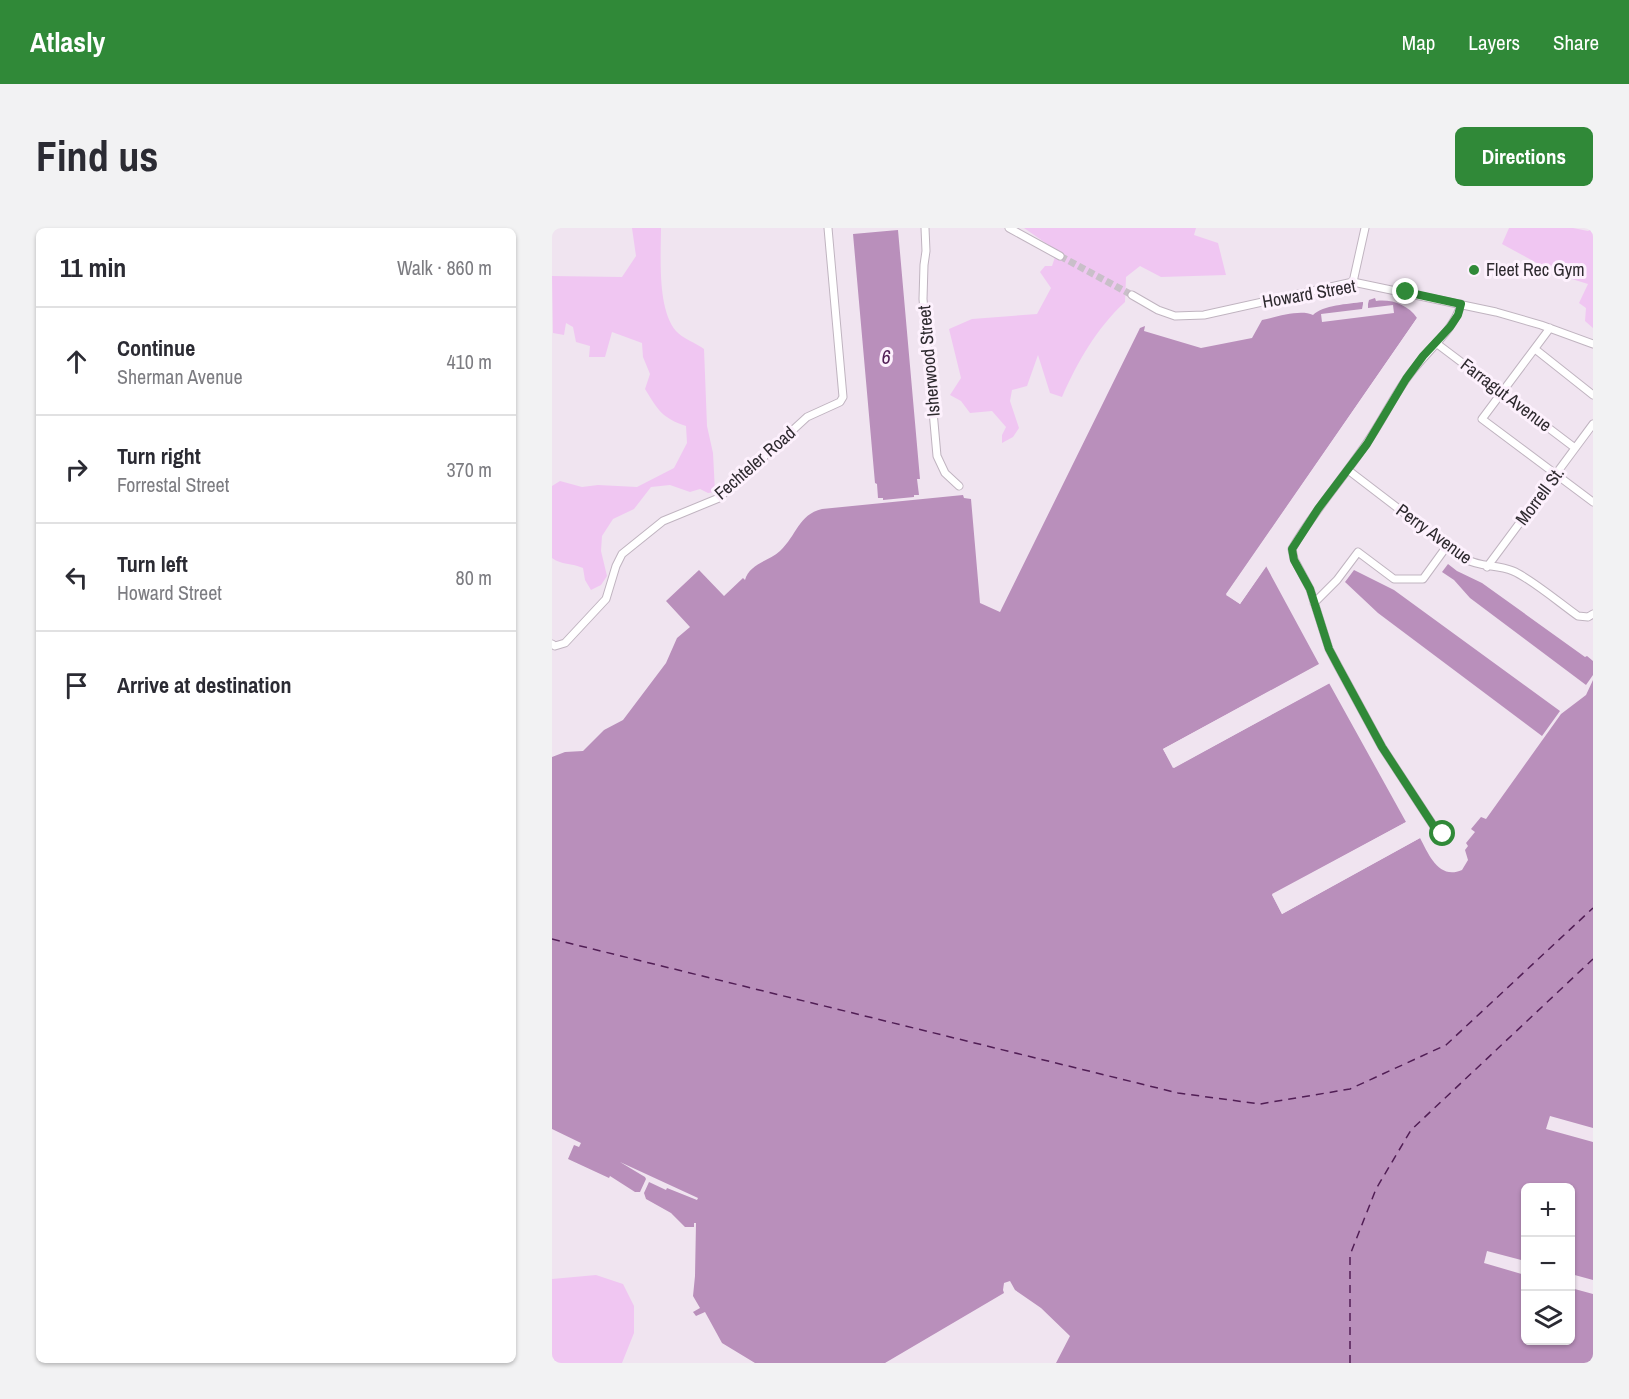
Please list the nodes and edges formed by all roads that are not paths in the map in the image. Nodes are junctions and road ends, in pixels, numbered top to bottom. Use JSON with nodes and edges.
{"nodes":[{"id":1,"x":828,"y":228,"type":"edge"},
{"id":2,"x":925,"y":228,"type":"edge"},
{"id":3,"x":1009,"y":228,"type":"edge"},
{"id":4,"x":1365,"y":228,"type":"edge"},
{"id":5,"x":1060,"y":256,"type":"tunnel mouth"},
{"id":6,"x":1353,"y":282,"type":"junction"},
{"id":7,"x":1132,"y":295,"type":"tunnel mouth"},
{"id":8,"x":1461,"y":304,"type":"junction"},
{"id":9,"x":1550,"y":328,"type":"junction"},
{"id":10,"x":1436,"y":343,"type":"junction"},
{"id":11,"x":1593,"y":344,"type":"edge"},
{"id":12,"x":1535,"y":349,"type":"junction"},
{"id":13,"x":1502,"y":393,"type":"junction"},
{"id":14,"x":1593,"y":395,"type":"edge"},
{"id":15,"x":1593,"y":424,"type":"edge"},
{"id":16,"x":1575,"y":448,"type":"junction"},
{"id":17,"x":1348,"y":470,"type":"junction"},
{"id":18,"x":1556,"y":474,"type":"junction"},
{"id":19,"x":959,"y":486,"type":"dead end"},
{"id":20,"x":1593,"y":502,"type":"edge"},
{"id":21,"x":1448,"y":546,"type":"junction"},
{"id":22,"x":1487,"y":567,"type":"junction"},
{"id":23,"x":1314,"y":603,"type":"junction"},
{"id":24,"x":1591,"y":615,"type":"edge"},
{"id":25,"x":554,"y":645,"type":"edge"},
{"id":26,"x":1443,"y":834,"type":"dead end"}],
"edges":[{"from":1,"to":25,"type":"street","name":"Fechteler Road"},
{"from":2,"to":19,"type":"street","name":"Isherwood Street"},
{"from":3,"to":5,"type":"street"},
{"from":4,"to":6,"type":"street"},
{"from":6,"to":7,"type":"street","name":"Howard Street"},
{"from":6,"to":8,"type":"street","name":"Howard Street"},
{"from":8,"to":9,"type":"street","name":"Howard Street"},
{"from":8,"to":10,"type":"street"},
{"from":9,"to":11,"type":"street","name":"Howard Street"},
{"from":9,"to":12,"type":"street"},
{"from":10,"to":13,"type":"street","name":"Farragut Avenue"},
{"from":10,"to":17,"type":"street"},
{"from":12,"to":13,"type":"street"},
{"from":12,"to":14,"type":"street"},
{"from":13,"to":16,"type":"street","name":"Farragut Avenue"},
{"from":13,"to":18,"type":"street"},
{"from":15,"to":16,"type":"street","name":"Morrell St."},
{"from":16,"to":18,"type":"street","name":"Morrell St."},
{"from":17,"to":21,"type":"street","name":"Perry Avenue"},
{"from":17,"to":23,"type":"street"},
{"from":18,"to":20,"type":"street"},
{"from":18,"to":22,"type":"street","name":"Morrell St."},
{"from":21,"to":22,"type":"street","name":"Perry Avenue"},
{"from":21,"to":23,"type":"street"},
{"from":22,"to":24,"type":"street","name":"Perry Avenue"},
{"from":23,"to":26,"type":"street"}]}
